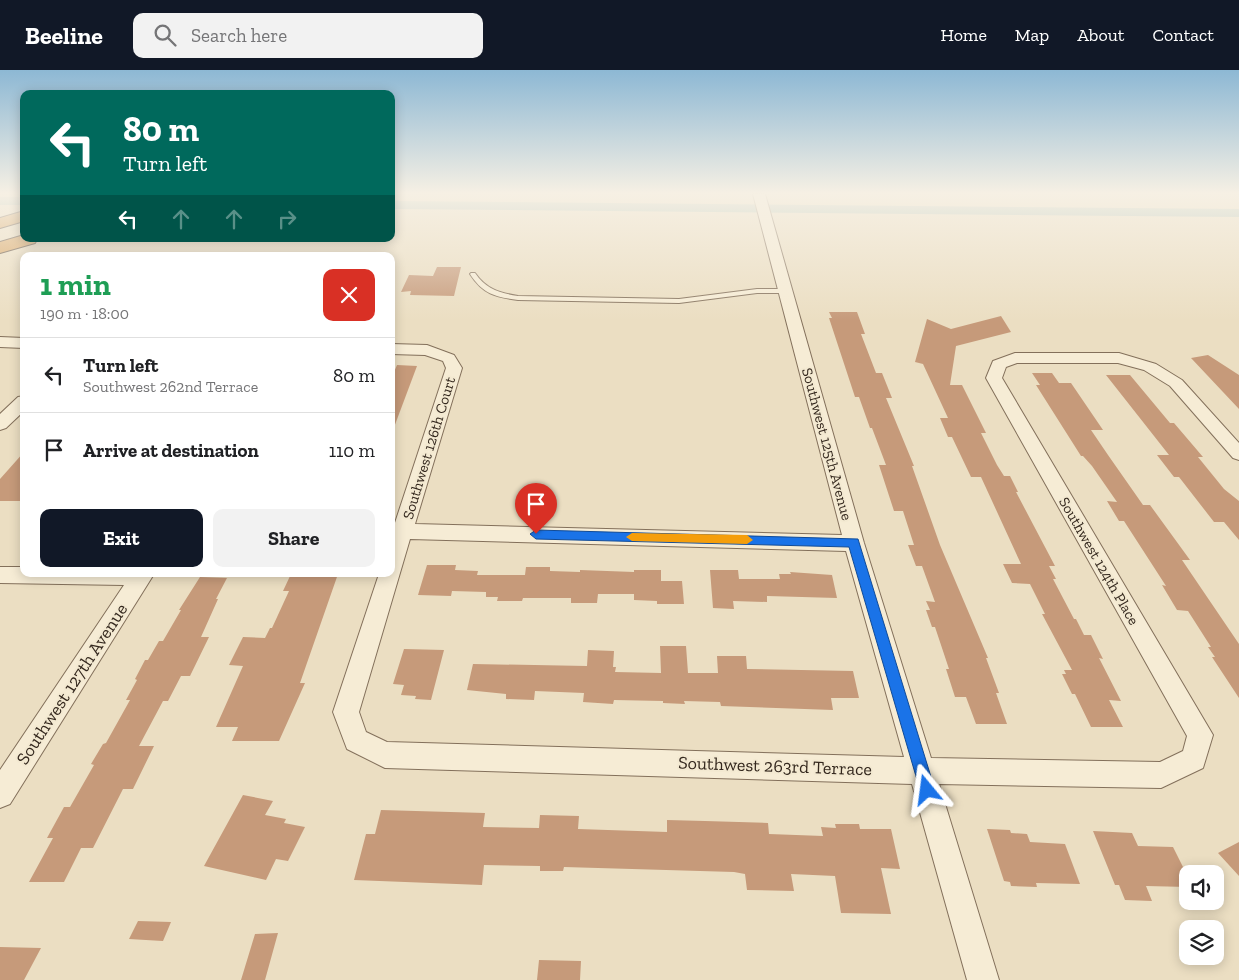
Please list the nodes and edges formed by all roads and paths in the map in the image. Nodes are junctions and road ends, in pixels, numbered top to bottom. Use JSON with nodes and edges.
{"nodes":[{"id":1,"x":771,"y":236,"type":"edge"},
{"id":2,"x":20,"y":242,"type":"edge"},
{"id":3,"x":0,"y":248,"type":"edge"},
{"id":4,"x":473,"y":274,"type":"dead end"},
{"id":5,"x":786,"y":291,"type":"junction"},
{"id":6,"x":0,"y":342,"type":"edge"},
{"id":7,"x":20,"y":343,"type":"edge"},
{"id":8,"x":395,"y":350,"type":"edge"},
{"id":9,"x":20,"y":405,"type":"edge"},
{"id":10,"x":0,"y":424,"type":"edge"},
{"id":11,"x":1239,"y":454,"type":"edge"},
{"id":12,"x":403,"y":531,"type":"junction"},
{"id":13,"x":854,"y":543,"type":"junction"},
{"id":14,"x":395,"y":556,"type":"edge"},
{"id":15,"x":0,"y":575,"type":"edge"},
{"id":16,"x":20,"y":575,"type":"edge"},
{"id":17,"x":141,"y":577,"type":"edge"},
{"id":18,"x":389,"y":577,"type":"edge"},
{"id":19,"x":1194,"y":759,"type":"joint"},
{"id":20,"x":922,"y":771,"type":"junction"},
{"id":21,"x":0,"y":794,"type":"edge"},
{"id":22,"x":983,"y":980,"type":"edge"}],
"edges":[{"from":1,"to":5,"type":"street","name":"Southwest 125th Avenue"},
{"from":2,"to":3,"type":"highway"},
{"from":4,"to":5,"type":"lane"},
{"from":5,"to":13,"type":"street","name":"Southwest 125th Avenue"},
{"from":6,"to":7,"type":"street"},
{"from":8,"to":12,"type":"street","name":"Southwest 126th Court"},
{"from":9,"to":10,"type":"street"},
{"from":11,"to":19,"type":"street","name":"Southwest 124th Place"},
{"from":12,"to":13,"type":"street"},
{"from":12,"to":14,"type":"street","name":"Southwest 126th Court"},
{"from":13,"to":20,"type":"street","name":"Southwest 125th Avenue"},
{"from":15,"to":16,"type":"street"},
{"from":17,"to":21,"type":"street","name":"Southwest 127th Avenue"},
{"from":18,"to":20,"type":"street","name":"Southwest 263rd Terrace"},
{"from":19,"to":20,"type":"street","name":"Southwest 263rd Terrace"},
{"from":20,"to":22,"type":"street","name":"Southwest 125th Avenue"}]}
